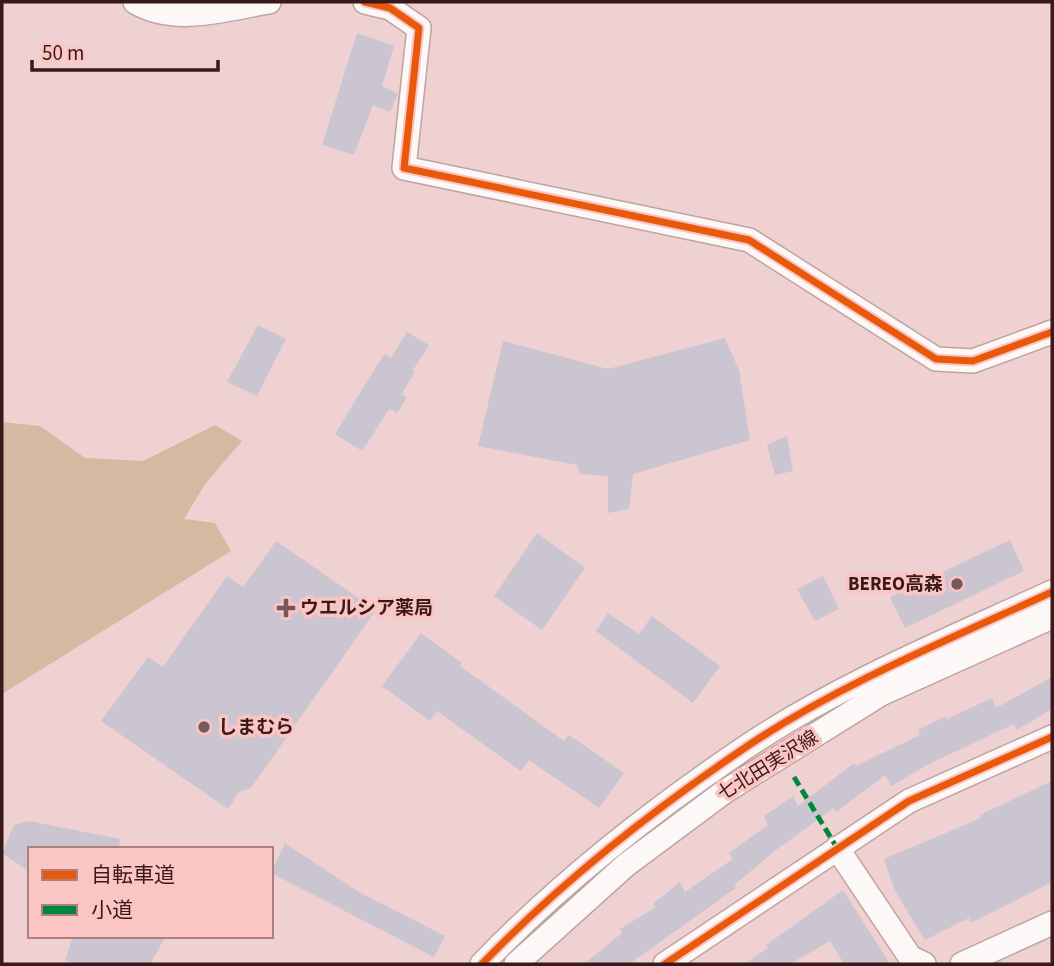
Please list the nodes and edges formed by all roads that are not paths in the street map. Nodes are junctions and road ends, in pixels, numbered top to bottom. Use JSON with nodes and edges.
{"nodes":[{"id":1,"x":135,"y":2,"type":"edge"},
{"id":2,"x":270,"y":2,"type":"edge"},
{"id":3,"x":365,"y":2,"type":"edge"},
{"id":4,"x":1052,"y":332,"type":"edge"},
{"id":5,"x":1052,"y":592,"type":"edge"},
{"id":6,"x":1052,"y":617,"type":"edge"},
{"id":7,"x":1052,"y":737,"type":"edge"},
{"id":8,"x":837,"y":848,"type":"junction"},
{"id":9,"x":1052,"y":923,"type":"edge"},
{"id":10,"x":482,"y":964,"type":"edge"},
{"id":11,"x":516,"y":964,"type":"edge"},
{"id":12,"x":665,"y":964,"type":"edge"},
{"id":13,"x":924,"y":964,"type":"edge"},
{"id":14,"x":962,"y":964,"type":"edge"}],
"edges":[{"from":1,"to":2,"type":"street"},
{"from":3,"to":4,"type":"street"},
{"from":5,"to":10,"type":"street"},
{"from":6,"to":11,"type":"street","name":"七北田実沢線"},
{"from":7,"to":8,"type":"street"},
{"from":8,"to":12,"type":"street"},
{"from":8,"to":13,"type":"street"},
{"from":9,"to":14,"type":"street"}]}
